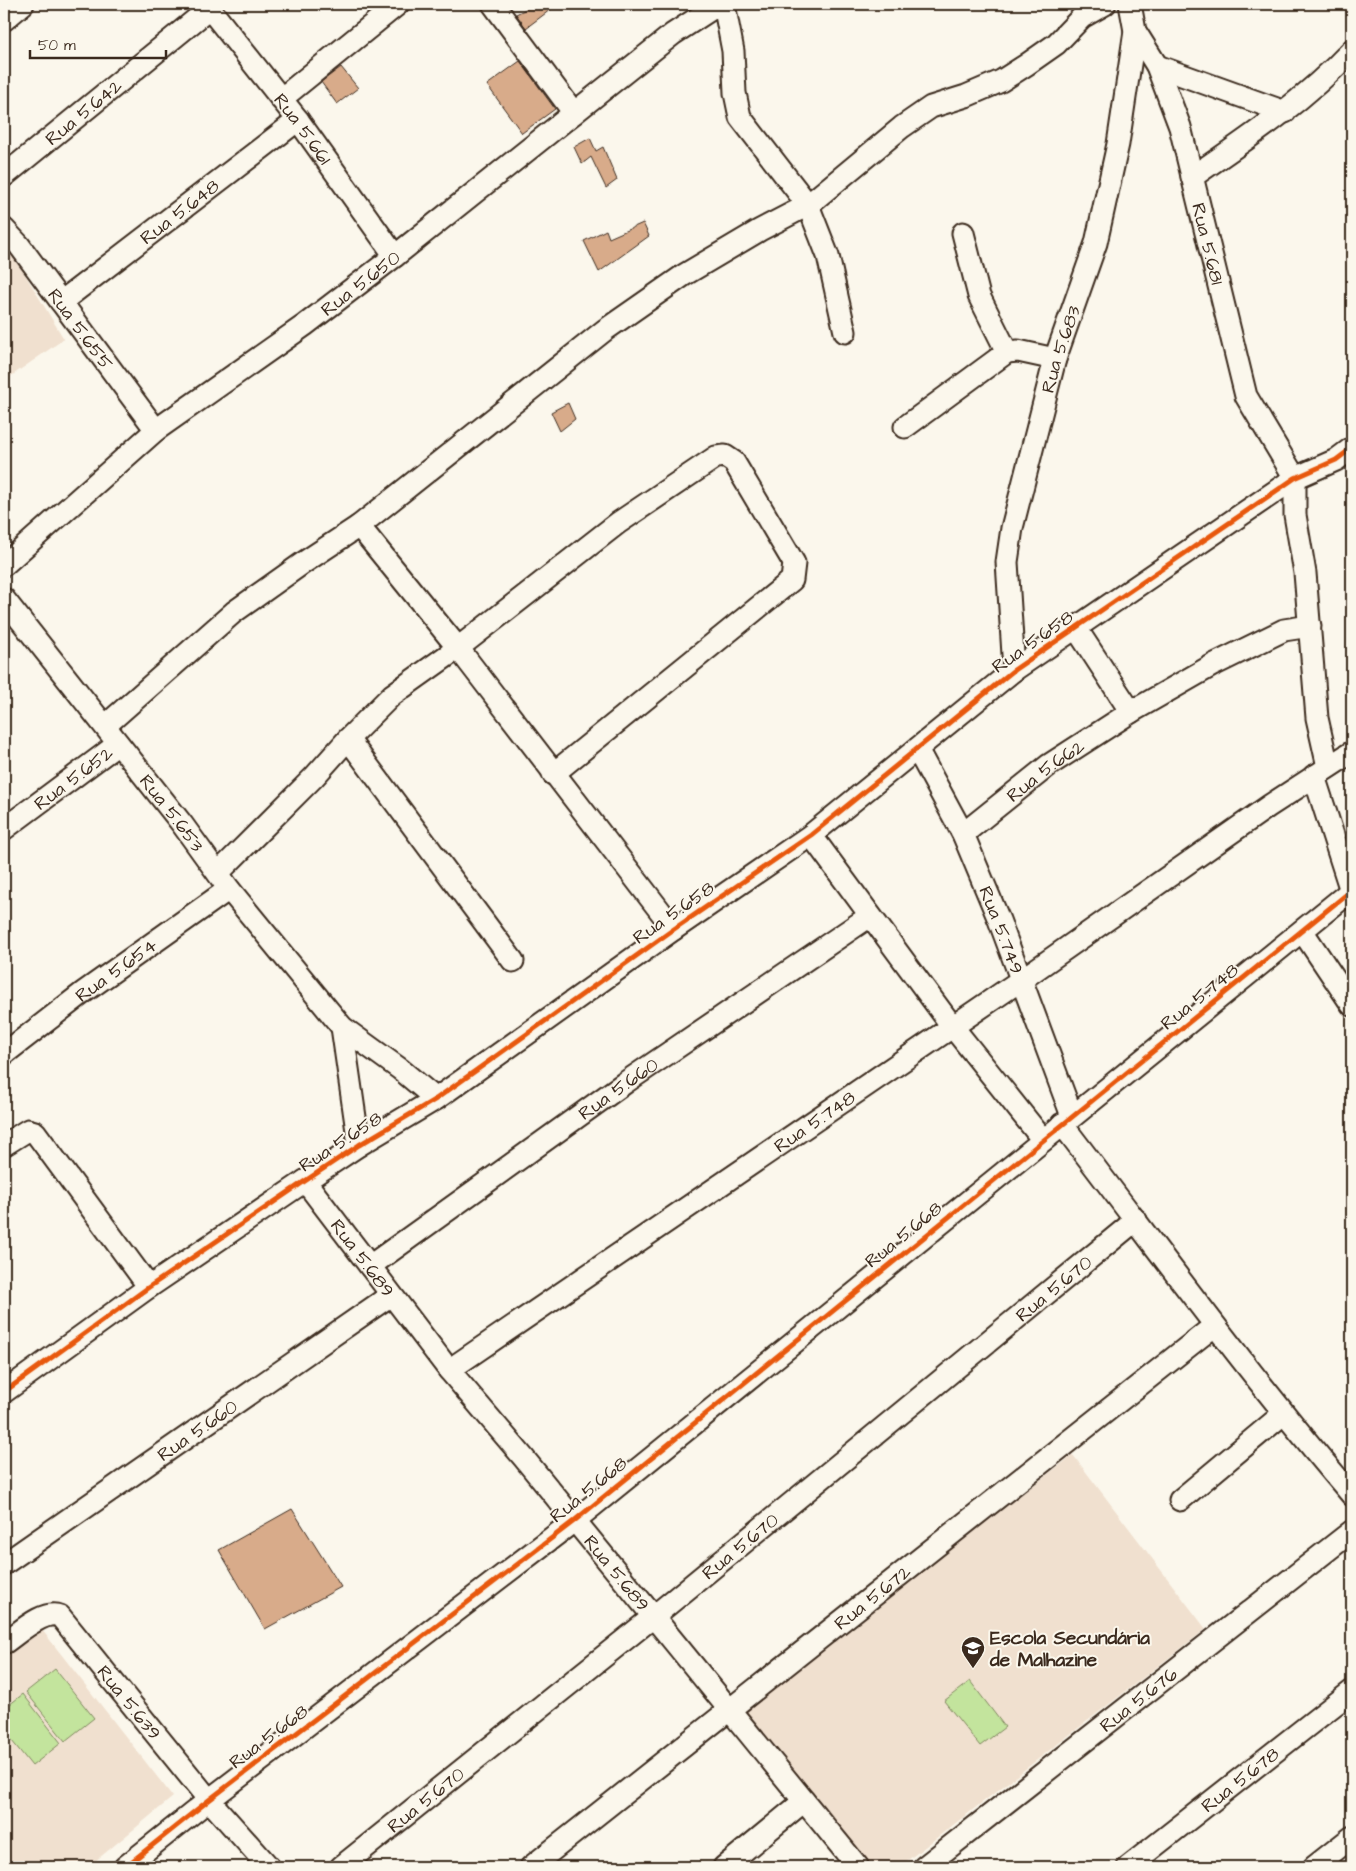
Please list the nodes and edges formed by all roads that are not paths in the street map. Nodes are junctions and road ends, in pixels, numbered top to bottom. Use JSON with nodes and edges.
{"nodes":[{"id":1,"x":23,"y":4,"type":"edge"},
{"id":2,"x":398,"y":4,"type":"edge"},
{"id":3,"x":494,"y":4,"type":"edge"},
{"id":4,"x":719,"y":4,"type":"edge"},
{"id":5,"x":724,"y":4,"type":"edge"},
{"id":6,"x":1105,"y":4,"type":"edge"},
{"id":7,"x":1130,"y":4,"type":"edge"},
{"id":8,"x":208,"y":6,"type":"edge"},
{"id":9,"x":4,"y":20,"type":"edge"},
{"id":10,"x":1136,"y":32,"type":"junction"},
{"id":11,"x":1352,"y":50,"type":"edge"},
{"id":12,"x":1157,"y":66,"type":"junction"},
{"id":13,"x":281,"y":99,"type":"junction"},
{"id":14,"x":1285,"y":112,"type":"junction"},
{"id":15,"x":574,"y":113,"type":"junction"},
{"id":16,"x":298,"y":120,"type":"junction"},
{"id":17,"x":4,"y":176,"type":"edge"},
{"id":18,"x":1192,"y":177,"type":"junction"},
{"id":19,"x":808,"y":205,"type":"junction"},
{"id":20,"x":4,"y":229,"type":"edge"},
{"id":21,"x":963,"y":233,"type":"dead end"},
{"id":22,"x":396,"y":256,"type":"junction"},
{"id":23,"x":61,"y":302,"type":"junction"},
{"id":24,"x":845,"y":332,"type":"dead end"},
{"id":25,"x":1007,"y":352,"type":"junction"},
{"id":26,"x":1054,"y":359,"type":"junction"},
{"id":27,"x":905,"y":427,"type":"dead end"},
{"id":28,"x":156,"y":430,"type":"junction"},
{"id":29,"x":1352,"y":448,"type":"edge"},
{"id":30,"x":1295,"y":478,"type":"junction"},
{"id":31,"x":359,"y":526,"type":"junction"},
{"id":32,"x":4,"y":565,"type":"edge"},
{"id":33,"x":4,"y":599,"type":"edge"},
{"id":34,"x":1310,"y":626,"type":"junction"},
{"id":35,"x":1076,"y":628,"type":"junction"},
{"id":36,"x":458,"y":648,"type":"junction"},
{"id":37,"x":1014,"y":670,"type":"junction"},
{"id":38,"x":1131,"y":712,"type":"junction"},
{"id":39,"x":105,"y":726,"type":"junction"},
{"id":40,"x":348,"y":739,"type":"junction"},
{"id":41,"x":118,"y":744,"type":"junction"},
{"id":42,"x":917,"y":749,"type":"junction"},
{"id":43,"x":1352,"y":752,"type":"edge"},
{"id":44,"x":1321,"y":772,"type":"junction"},
{"id":45,"x":554,"y":774,"type":"junction"},
{"id":46,"x":4,"y":829,"type":"edge"},
{"id":47,"x":962,"y":834,"type":"junction"},
{"id":48,"x":811,"y":835,"type":"junction"},
{"id":49,"x":223,"y":881,"type":"junction"},
{"id":50,"x":1352,"y":890,"type":"edge"},
{"id":51,"x":870,"y":916,"type":"junction"},
{"id":52,"x":674,"y":928,"type":"junction"},
{"id":53,"x":1303,"y":932,"type":"junction"},
{"id":54,"x":513,"y":961,"type":"dead end"},
{"id":55,"x":1021,"y":980,"type":"junction"},
{"id":56,"x":1352,"y":1005,"type":"edge"},
{"id":57,"x":342,"y":1026,"type":"junction"},
{"id":58,"x":952,"y":1026,"type":"junction"},
{"id":59,"x":4,"y":1054,"type":"edge"},
{"id":60,"x":436,"y":1099,"type":"junction"},
{"id":61,"x":1067,"y":1120,"type":"junction"},
{"id":62,"x":1043,"y":1140,"type":"junction"},
{"id":63,"x":4,"y":1145,"type":"edge"},
{"id":64,"x":359,"y":1145,"type":"junction"},
{"id":65,"x":304,"y":1181,"type":"junction"},
{"id":66,"x":1136,"y":1220,"type":"junction"},
{"id":67,"x":370,"y":1266,"type":"junction"},
{"id":68,"x":149,"y":1287,"type":"junction"},
{"id":69,"x":391,"y":1295,"type":"junction"},
{"id":70,"x":1214,"y":1326,"type":"junction"},
{"id":71,"x":449,"y":1370,"type":"junction"},
{"id":72,"x":4,"y":1392,"type":"edge"},
{"id":73,"x":1283,"y":1414,"type":"junction"},
{"id":74,"x":1352,"y":1495,"type":"edge"},
{"id":75,"x":1180,"y":1500,"type":"dead end"},
{"id":76,"x":574,"y":1521,"type":"junction"},
{"id":77,"x":1352,"y":1531,"type":"edge"},
{"id":78,"x":4,"y":1564,"type":"edge"},
{"id":79,"x":653,"y":1617,"type":"junction"},
{"id":80,"x":4,"y":1643,"type":"edge"},
{"id":81,"x":1352,"y":1691,"type":"edge"},
{"id":82,"x":728,"y":1709,"type":"junction"},
{"id":83,"x":209,"y":1800,"type":"junction"},
{"id":84,"x":804,"y":1801,"type":"junction"},
{"id":85,"x":1352,"y":1837,"type":"edge"},
{"id":86,"x":125,"y":1867,"type":"edge"},
{"id":87,"x":270,"y":1867,"type":"edge"},
{"id":88,"x":341,"y":1867,"type":"edge"},
{"id":89,"x":531,"y":1867,"type":"edge"},
{"id":90,"x":724,"y":1867,"type":"edge"},
{"id":91,"x":858,"y":1867,"type":"edge"},
{"id":92,"x":924,"y":1867,"type":"edge"},
{"id":93,"x":1128,"y":1867,"type":"edge"},
{"id":94,"x":1314,"y":1867,"type":"edge"}],
"edges":[{"from":1,"to":9,"type":"street"},
{"from":2,"to":13,"type":"street"},
{"from":3,"to":15,"type":"street"},
{"from":4,"to":15,"type":"street","name":"Rua 5.650"},
{"from":5,"to":19,"type":"street"},
{"from":6,"to":19,"type":"street"},
{"from":7,"to":10,"type":"street","name":"Rua 5.681"},
{"from":8,"to":13,"type":"street","name":"Rua 5.661"},
{"from":8,"to":17,"type":"street","name":"Rua 5.642"},
{"from":10,"to":12,"type":"street","name":"Rua 5.681"},
{"from":10,"to":26,"type":"street","name":"Rua 5.683"},
{"from":11,"to":14,"type":"street"},
{"from":12,"to":14,"type":"street"},
{"from":12,"to":18,"type":"street","name":"Rua 5.681"},
{"from":13,"to":16,"type":"street","name":"Rua 5.661"},
{"from":14,"to":18,"type":"street"},
{"from":15,"to":22,"type":"street","name":"Rua 5.650"},
{"from":16,"to":22,"type":"street","name":"Rua 5.661"},
{"from":16,"to":23,"type":"street","name":"Rua 5.648"},
{"from":18,"to":30,"type":"street","name":"Rua 5.681"},
{"from":19,"to":24,"type":"street"},
{"from":19,"to":31,"type":"street"},
{"from":20,"to":23,"type":"street","name":"Rua 5.655"},
{"from":21,"to":25,"type":"street"},
{"from":22,"to":28,"type":"street","name":"Rua 5.650"},
{"from":23,"to":28,"type":"street","name":"Rua 5.655"},
{"from":25,"to":26,"type":"street"},
{"from":25,"to":27,"type":"street"},
{"from":26,"to":37,"type":"street","name":"Rua 5.683"},
{"from":28,"to":32,"type":"street","name":"Rua 5.650"},
{"from":29,"to":30,"type":"street","name":"Rua 5.658"},
{"from":30,"to":34,"type":"street"},
{"from":30,"to":35,"type":"street","name":"Rua 5.658"},
{"from":31,"to":36,"type":"street"},
{"from":31,"to":39,"type":"street"},
{"from":33,"to":39,"type":"street","name":"Rua 5.653"},
{"from":34,"to":38,"type":"street","name":"Rua 5.662"},
{"from":34,"to":44,"type":"street"},
{"from":35,"to":37,"type":"street","name":"Rua 5.658"},
{"from":35,"to":38,"type":"street"},
{"from":36,"to":40,"type":"street","name":"Rua 5.654"},
{"from":36,"to":45,"type":"street"},
{"from":36,"to":45,"type":"street","name":"Rua 5.654"},
{"from":37,"to":42,"type":"street","name":"Rua 5.658"},
{"from":38,"to":47,"type":"street","name":"Rua 5.662"},
{"from":39,"to":41,"type":"street","name":"Rua 5.653"},
{"from":40,"to":49,"type":"street","name":"Rua 5.654"},
{"from":40,"to":54,"type":"street"},
{"from":41,"to":46,"type":"street","name":"Rua 5.652"},
{"from":41,"to":49,"type":"street","name":"Rua 5.653"},
{"from":42,"to":47,"type":"street","name":"Rua 5.749"},
{"from":42,"to":48,"type":"street","name":"Rua 5.658"},
{"from":43,"to":44,"type":"street","name":"Rua 5.748"},
{"from":44,"to":50,"type":"street"},
{"from":44,"to":55,"type":"street","name":"Rua 5.748"},
{"from":45,"to":52,"type":"street"},
{"from":47,"to":55,"type":"street","name":"Rua 5.749"},
{"from":48,"to":51,"type":"street"},
{"from":48,"to":52,"type":"street","name":"Rua 5.658"},
{"from":49,"to":57,"type":"street","name":"Rua 5.653"},
{"from":49,"to":59,"type":"street","name":"Rua 5.654"},
{"from":50,"to":53,"type":"street","name":"Rua 5.748"},
{"from":51,"to":58,"type":"street"},
{"from":51,"to":67,"type":"street","name":"Rua 5.660"},
{"from":52,"to":60,"type":"street","name":"Rua 5.658"},
{"from":53,"to":56,"type":"street"},
{"from":53,"to":61,"type":"street","name":"Rua 5.748"},
{"from":55,"to":58,"type":"street","name":"Rua 5.748"},
{"from":55,"to":61,"type":"street","name":"Rua 5.749"},
{"from":57,"to":60,"type":"street","name":"Rua 5.653"},
{"from":57,"to":64,"type":"street"},
{"from":58,"to":62,"type":"street"},
{"from":58,"to":71,"type":"street","name":"Rua 5.748"},
{"from":60,"to":64,"type":"street","name":"Rua 5.658"},
{"from":61,"to":62,"type":"street","name":"Rua 5.668"},
{"from":61,"to":66,"type":"street","name":"Rua 5.749"},
{"from":62,"to":76,"type":"street","name":"Rua 5.668"},
{"from":63,"to":68,"type":"street"},
{"from":64,"to":65,"type":"street","name":"Rua 5.658"},
{"from":65,"to":67,"type":"street","name":"Rua 5.689"},
{"from":65,"to":68,"type":"street","name":"Rua 5.658"},
{"from":66,"to":70,"type":"street","name":"Rua 5.749"},
{"from":66,"to":79,"type":"street","name":"Rua 5.670"},
{"from":67,"to":69,"type":"street","name":"Rua 5.689"},
{"from":68,"to":72,"type":"street","name":"Rua 5.658"},
{"from":69,"to":71,"type":"street","name":"Rua 5.689"},
{"from":69,"to":78,"type":"street","name":"Rua 5.660"},
{"from":70,"to":73,"type":"street","name":"Rua 5.749"},
{"from":70,"to":82,"type":"street","name":"Rua 5.672"},
{"from":71,"to":76,"type":"street","name":"Rua 5.689"},
{"from":73,"to":74,"type":"street","name":"Rua 5.749"},
{"from":73,"to":75,"type":"street"},
{"from":76,"to":79,"type":"street","name":"Rua 5.689"},
{"from":76,"to":83,"type":"street","name":"Rua 5.668"},
{"from":77,"to":92,"type":"street","name":"Rua 5.676"},
{"from":79,"to":82,"type":"street","name":"Rua 5.689"},
{"from":79,"to":88,"type":"street","name":"Rua 5.670"},
{"from":80,"to":83,"type":"street","name":"Rua 5.639"},
{"from":81,"to":93,"type":"street","name":"Rua 5.678"},
{"from":82,"to":84,"type":"street","name":"Rua 5.689"},
{"from":82,"to":89,"type":"street","name":"Rua 5.672"},
{"from":83,"to":86,"type":"street","name":"Rua 5.668"},
{"from":83,"to":87,"type":"street"},
{"from":84,"to":90,"type":"street"},
{"from":84,"to":91,"type":"street","name":"Rua 5.689"},
{"from":85,"to":94,"type":"street"}]}
